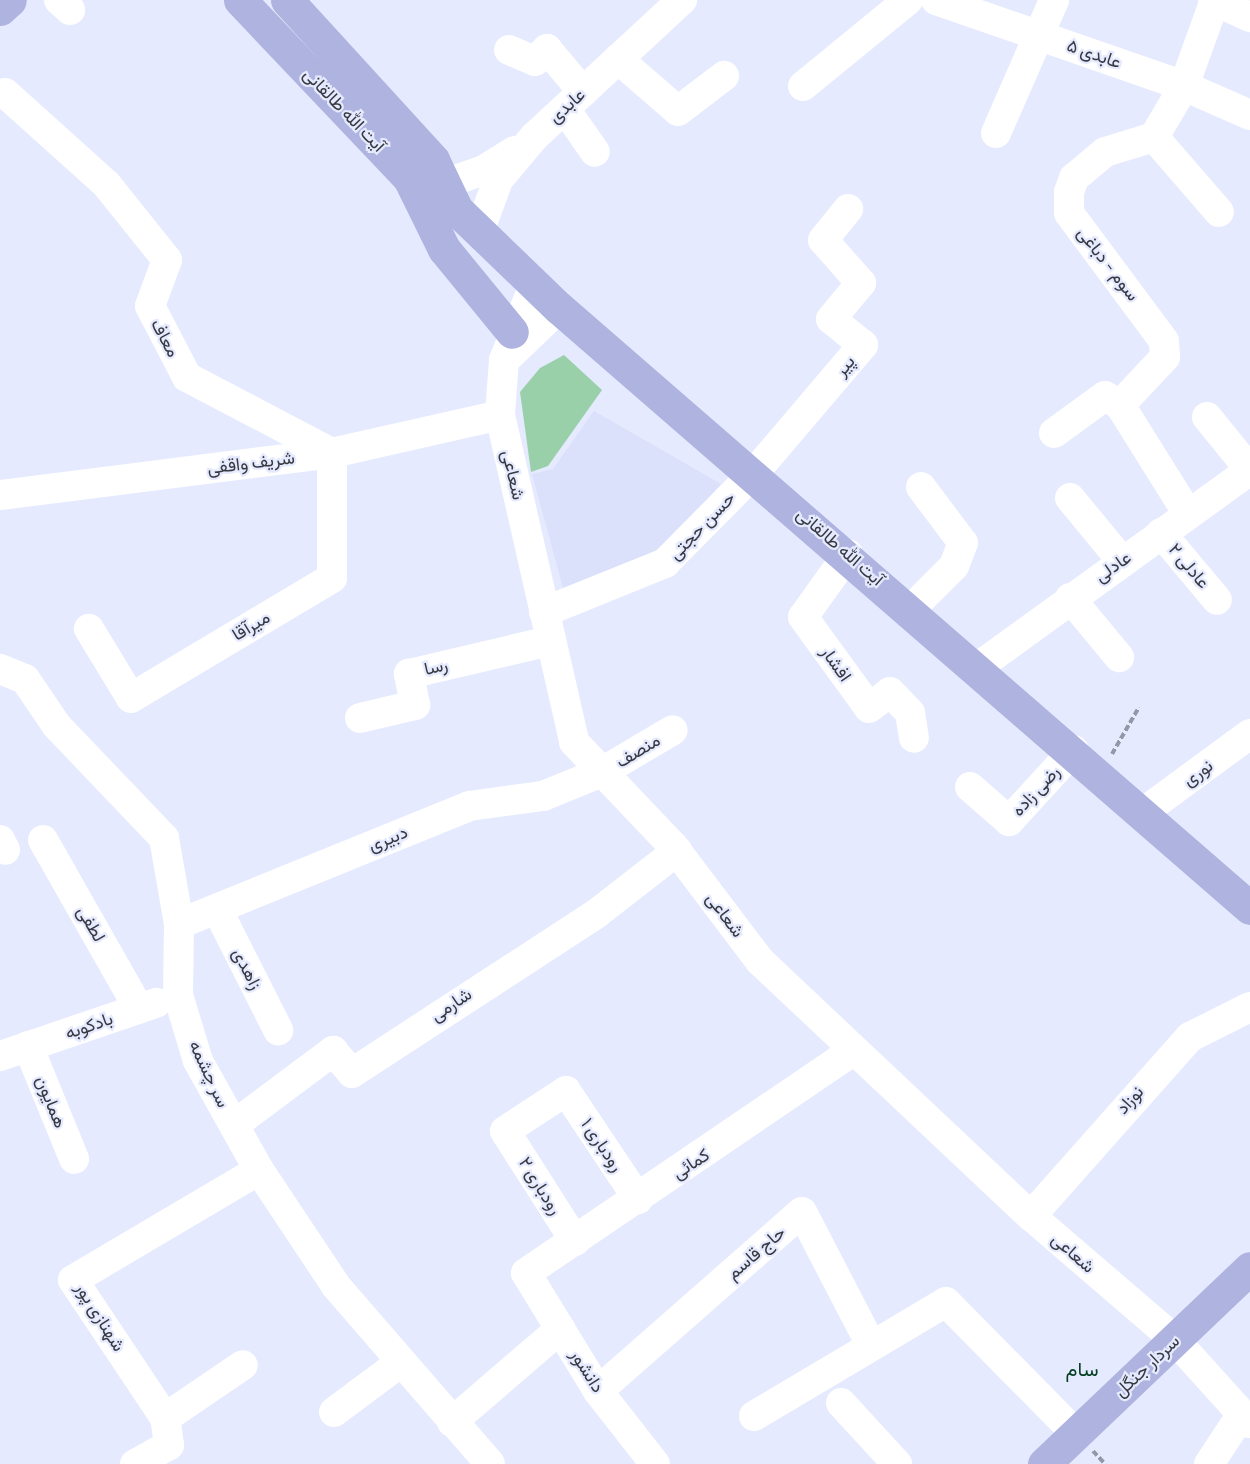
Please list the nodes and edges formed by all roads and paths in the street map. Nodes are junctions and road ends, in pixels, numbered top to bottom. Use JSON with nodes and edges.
{"nodes":[{"id":1,"x":10,"y":0,"type":"edge"},
{"id":2,"x":240,"y":0,"type":"edge"},
{"id":3,"x":287,"y":0,"type":"edge"},
{"id":4,"x":682,"y":0,"type":"edge"},
{"id":5,"x":908,"y":0,"type":"edge"},
{"id":6,"x":936,"y":0,"type":"edge"},
{"id":7,"x":1054,"y":0,"type":"edge"},
{"id":8,"x":1214,"y":0,"type":"edge"},
{"id":9,"x":0,"y":9,"type":"edge"},
{"id":10,"x":1250,"y":17,"type":"edge"},
{"id":11,"x":1040,"y":35,"type":"junction"},
{"id":12,"x":327,"y":44,"type":"junction"},
{"id":13,"x":509,"y":50,"type":"dead end"},
{"id":14,"x":618,"y":59,"type":"junction"},
{"id":15,"x":303,"y":67,"type":"junction"},
{"id":16,"x":724,"y":76,"type":"dead end"},
{"id":17,"x":803,"y":86,"type":"dead end"},
{"id":18,"x":1184,"y":86,"type":"junction"},
{"id":19,"x":5,"y":93,"type":"dead end"},
{"id":20,"x":574,"y":100,"type":"junction"},
{"id":21,"x":1250,"y":115,"type":"edge"},
{"id":22,"x":996,"y":133,"type":"dead end"},
{"id":23,"x":534,"y":137,"type":"junction"},
{"id":24,"x":1154,"y":137,"type":"junction"},
{"id":25,"x":595,"y":152,"type":"dead end"},
{"id":26,"x":409,"y":178,"type":"junction"},
{"id":27,"x":460,"y":208,"type":"junction"},
{"id":28,"x":848,"y":209,"type":"dead end"},
{"id":29,"x":1219,"y":212,"type":"dead end"},
{"id":30,"x":534,"y":285,"type":"junction"},
{"id":31,"x":559,"y":308,"type":"junction"},
{"id":32,"x":508,"y":346,"type":"junction"},
{"id":33,"x":1120,"y":405,"type":"junction"},
{"id":34,"x":500,"y":415,"type":"junction"},
{"id":35,"x":1207,"y":417,"type":"dead end"},
{"id":36,"x":1054,"y":432,"type":"dead end"},
{"id":37,"x":332,"y":453,"type":"junction"},
{"id":38,"x":1250,"y":470,"type":"edge"},
{"id":39,"x":755,"y":472,"type":"junction"},
{"id":40,"x":921,"y":487,"type":"dead end"},
{"id":41,"x":0,"y":495,"type":"edge"},
{"id":42,"x":1070,"y":498,"type":"dead end"},
{"id":43,"x":1188,"y":514,"type":"junction"},
{"id":44,"x":1161,"y":533,"type":"junction"},
{"id":45,"x":848,"y":554,"type":"junction"},
{"id":46,"x":1122,"y":561,"type":"junction"},
{"id":47,"x":1070,"y":598,"type":"junction"},
{"id":48,"x":1217,"y":600,"type":"dead end"},
{"id":49,"x":911,"y":609,"type":"junction"},
{"id":50,"x":547,"y":626,"type":"junction"},
{"id":51,"x":89,"y":629,"type":"dead end"},
{"id":52,"x":1119,"y":657,"type":"dead end"},
{"id":53,"x":978,"y":667,"type":"junction"},
{"id":54,"x":0,"y":669,"type":"edge"},
{"id":55,"x":1139,"y":707,"type":"dead end"},
{"id":56,"x":360,"y":718,"type":"dead end"},
{"id":57,"x":673,"y":730,"type":"dead end"},
{"id":58,"x":1250,"y":734,"type":"edge"},
{"id":59,"x":914,"y":738,"type":"dead end"},
{"id":60,"x":1074,"y":750,"type":"junction"},
{"id":61,"x":602,"y":772,"type":"junction"},
{"id":62,"x":1101,"y":773,"type":"junction"},
{"id":63,"x":970,"y":787,"type":"dead end"},
{"id":64,"x":1145,"y":811,"type":"junction"},
{"id":65,"x":43,"y":840,"type":"dead end"},
{"id":66,"x":677,"y":851,"type":"junction"},
{"id":67,"x":1238,"y":890,"type":"edge"},
{"id":68,"x":1250,"y":908,"type":"edge"},
{"id":69,"x":217,"y":909,"type":"junction"},
{"id":70,"x":179,"y":924,"type":"junction"},
{"id":71,"x":178,"y":995,"type":"junction"},
{"id":72,"x":1250,"y":1007,"type":"edge"},
{"id":73,"x":139,"y":1009,"type":"junction"},
{"id":74,"x":278,"y":1030,"type":"dead end"},
{"id":75,"x":28,"y":1046,"type":"junction"},
{"id":76,"x":853,"y":1051,"type":"junction"},
{"id":77,"x":0,"y":1056,"type":"edge"},
{"id":78,"x":566,"y":1091,"type":"joint"},
{"id":79,"x":234,"y":1125,"type":"junction"},
{"id":80,"x":74,"y":1159,"type":"dead end"},
{"id":81,"x":259,"y":1170,"type":"junction"},
{"id":82,"x":638,"y":1199,"type":"junction"},
{"id":83,"x":1031,"y":1216,"type":"junction"},
{"id":84,"x":574,"y":1241,"type":"junction"},
{"id":85,"x":1250,"y":1268,"type":"edge"},
{"id":86,"x":526,"y":1273,"type":"joint"},
{"id":87,"x":560,"y":1329,"type":"junction"},
{"id":88,"x":1175,"y":1340,"type":"junction"},
{"id":89,"x":870,"y":1343,"type":"junction"},
{"id":90,"x":401,"y":1362,"type":"junction"},
{"id":91,"x":243,"y":1365,"type":"dead end"},
{"id":92,"x":598,"y":1390,"type":"junction"},
{"id":93,"x":841,"y":1404,"type":"dead end"},
{"id":94,"x":334,"y":1412,"type":"dead end"},
{"id":95,"x":754,"y":1416,"type":"dead end"},
{"id":96,"x":165,"y":1418,"type":"junction"},
{"id":97,"x":1246,"y":1418,"type":"edge"},
{"id":98,"x":452,"y":1422,"type":"junction"},
{"id":99,"x":1075,"y":1433,"type":"junction"},
{"id":100,"x":135,"y":1464,"type":"edge"},
{"id":101,"x":490,"y":1464,"type":"edge"},
{"id":102,"x":655,"y":1464,"type":"edge"},
{"id":103,"x":897,"y":1464,"type":"edge"},
{"id":104,"x":1044,"y":1464,"type":"edge"},
{"id":105,"x":1209,"y":1464,"type":"edge"}],
"edges":[{"from":1,"to":9,"type":"main road"},
{"from":2,"to":15,"type":"main road","name":"آیت الله طالقانی"},
{"from":3,"to":12,"type":"main road","name":"آیت الله طالقانی"},
{"from":4,"to":14,"type":"street","name":"عابدی"},
{"from":5,"to":17,"type":"street"},
{"from":6,"to":11,"type":"street","name":"عابدی ۵"},
{"from":7,"to":11,"type":"street"},
{"from":8,"to":10,"type":"street"},
{"from":8,"to":18,"type":"street"},
{"from":11,"to":18,"type":"street","name":"عابدی ۵"},
{"from":11,"to":22,"type":"street"},
{"from":12,"to":15,"type":"main road"},
{"from":12,"to":27,"type":"main road","name":"آیت الله طالقانی"},
{"from":13,"to":20,"type":"street"},
{"from":14,"to":16,"type":"street"},
{"from":14,"to":20,"type":"street","name":"عابدی"},
{"from":15,"to":26,"type":"main road","name":"آیت الله طالقانی"},
{"from":18,"to":21,"type":"street","name":"عابدی ۵"},
{"from":18,"to":24,"type":"street"},
{"from":19,"to":37,"type":"street","name":"معاف"},
{"from":20,"to":23,"type":"street","name":"عابدی"},
{"from":20,"to":25,"type":"street"},
{"from":23,"to":27,"type":"street","name":"عابدی"},
{"from":23,"to":27,"type":"street"},
{"from":24,"to":29,"type":"street"},
{"from":24,"to":33,"type":"street","name":"سوم - دباغی"},
{"from":26,"to":27,"type":"main road","name":"آیت الله طالقانی"},
{"from":26,"to":32,"type":"main road"},
{"from":27,"to":30,"type":"main road","name":"آیت الله طالقانی"},
{"from":28,"to":39,"type":"street","name":"پیر"},
{"from":30,"to":31,"type":"main road","name":"آیت الله طالقانی"},
{"from":30,"to":32,"type":"street"},
{"from":31,"to":32,"type":"street"},
{"from":31,"to":39,"type":"main road","name":"آیت الله طالقانی"},
{"from":32,"to":34,"type":"street","name":"شعاعی"},
{"from":33,"to":36,"type":"street"},
{"from":33,"to":43,"type":"street"},
{"from":34,"to":37,"type":"street","name":"شریف واقفی"},
{"from":34,"to":50,"type":"street","name":"شعاعی"},
{"from":35,"to":38,"type":"street"},
{"from":37,"to":41,"type":"street","name":"شریف واقفی"},
{"from":37,"to":51,"type":"street","name":"میرآقا"},
{"from":38,"to":43,"type":"street","name":"عادلی"},
{"from":39,"to":45,"type":"main road","name":"آیت الله طالقانی"},
{"from":39,"to":50,"type":"street","name":"حسن حجتی"},
{"from":40,"to":49,"type":"street"},
{"from":42,"to":46,"type":"street"},
{"from":43,"to":44,"type":"street","name":"عادلی"},
{"from":44,"to":46,"type":"street","name":"عادلی"},
{"from":44,"to":48,"type":"street","name":"عادلی ۲"},
{"from":45,"to":49,"type":"main road","name":"آیت الله طالقانی"},
{"from":45,"to":59,"type":"street","name":"افشار"},
{"from":46,"to":47,"type":"street","name":"عادلی"},
{"from":47,"to":52,"type":"street"},
{"from":47,"to":53,"type":"street","name":"عادلی"},
{"from":49,"to":53,"type":"main road","name":"آیت الله طالقانی"},
{"from":50,"to":56,"type":"street","name":"رسا"},
{"from":50,"to":61,"type":"street","name":"شعاعی"},
{"from":53,"to":60,"type":"main road","name":"آیت الله طالقانی"},
{"from":54,"to":70,"type":"street","name":"سر چشمه"},
{"from":55,"to":62,"type":"path"},
{"from":57,"to":61,"type":"street","name":"منصف"},
{"from":58,"to":64,"type":"street","name":"نوری"},
{"from":60,"to":62,"type":"main road","name":"آیت الله طالقانی"},
{"from":60,"to":63,"type":"street","name":"رضی زاده"},
{"from":61,"to":66,"type":"street","name":"شعاعی"},
{"from":61,"to":69,"type":"street","name":"دبیری"},
{"from":62,"to":64,"type":"main road","name":"آیت الله طالقانی"},
{"from":64,"to":67,"type":"main road","name":"آیت الله طالقانی"},
{"from":65,"to":73,"type":"street","name":"لطفی"},
{"from":66,"to":76,"type":"street","name":"شعاعی"},
{"from":66,"to":79,"type":"street","name":"شارمی"},
{"from":67,"to":68,"type":"main road","name":"آیت الله طالقانی"},
{"from":69,"to":70,"type":"street","name":"دبیری"},
{"from":69,"to":74,"type":"street","name":"زاهدی"},
{"from":70,"to":71,"type":"street","name":"سر چشمه"},
{"from":71,"to":73,"type":"street","name":"بادکوبه"},
{"from":71,"to":79,"type":"street","name":"سر چشمه"},
{"from":72,"to":83,"type":"street","name":"نوزاد"},
{"from":73,"to":75,"type":"street","name":"بادکوبه"},
{"from":75,"to":77,"type":"street","name":"بادکوبه"},
{"from":75,"to":80,"type":"street","name":"همایون"},
{"from":76,"to":82,"type":"street","name":"کمائی"},
{"from":76,"to":83,"type":"street","name":"شعاعی"},
{"from":78,"to":82,"type":"street","name":"رودباری ۱"},
{"from":78,"to":84,"type":"street","name":"رودباری ۲"},
{"from":79,"to":81,"type":"street","name":"سر چشمه"},
{"from":81,"to":90,"type":"street","name":"سر چشمه"},
{"from":81,"to":96,"type":"street","name":"شهنازی پور"},
{"from":82,"to":84,"type":"street","name":"کمائی"},
{"from":83,"to":88,"type":"street","name":"شعاعی"},
{"from":84,"to":86,"type":"street","name":"کمائی"},
{"from":85,"to":88,"type":"main road","name":"سردار جنگل"},
{"from":86,"to":87,"type":"street","name":"دانشور"},
{"from":87,"to":92,"type":"street","name":"دانشور"},
{"from":87,"to":98,"type":"street"},
{"from":88,"to":97,"type":"street","name":"شعاعی"},
{"from":88,"to":99,"type":"main road","name":"سردار جنگل"},
{"from":89,"to":92,"type":"street","name":"حاج قاسم"},
{"from":89,"to":95,"type":"street"},
{"from":89,"to":99,"type":"street"},
{"from":90,"to":94,"type":"street"},
{"from":90,"to":98,"type":"street","name":"سر چشمه"},
{"from":91,"to":96,"type":"street"},
{"from":92,"to":102,"type":"street","name":"دانشور"},
{"from":93,"to":103,"type":"street"},
{"from":96,"to":100,"type":"street"},
{"from":97,"to":105,"type":"street"},
{"from":98,"to":101,"type":"street","name":"سر چشمه"},
{"from":99,"to":104,"type":"main road","name":"سردار جنگل"}]}
